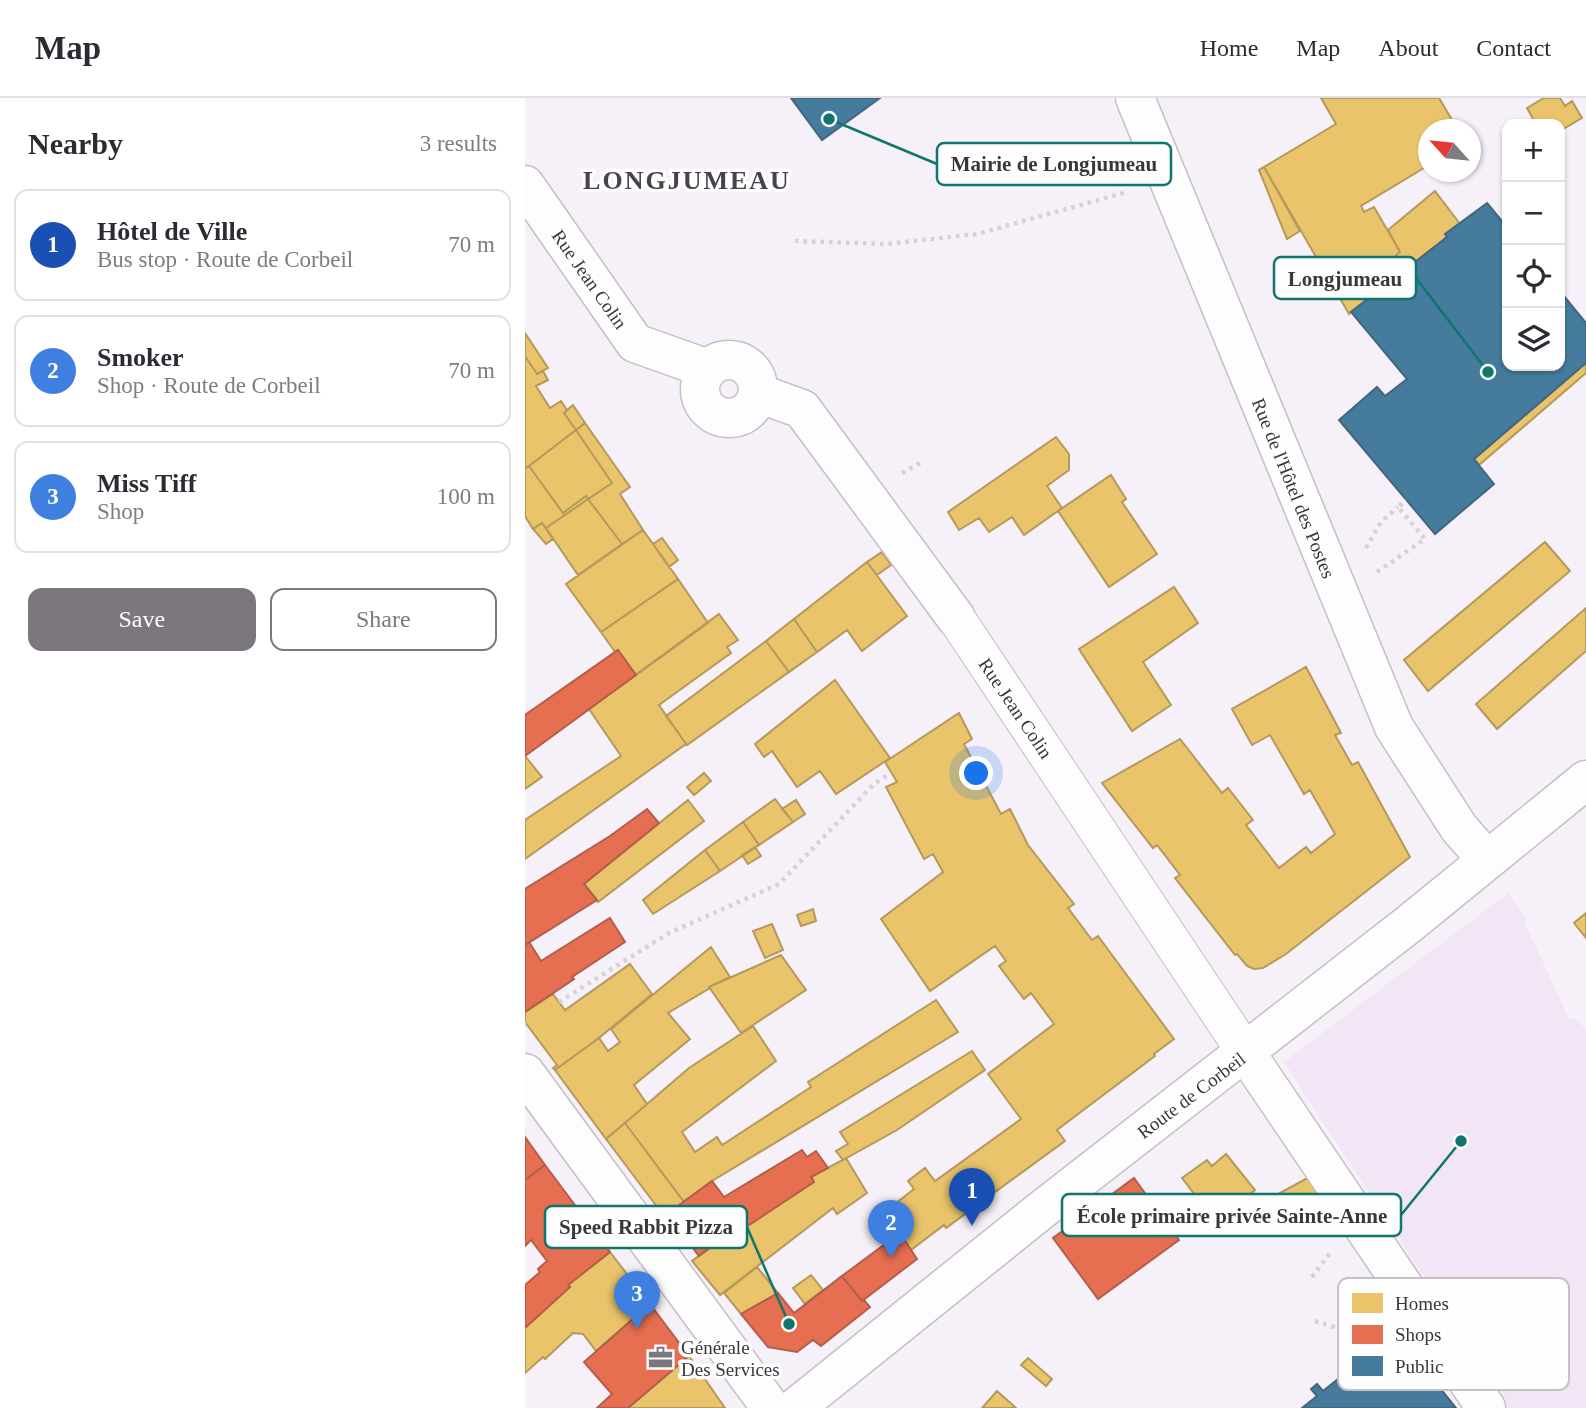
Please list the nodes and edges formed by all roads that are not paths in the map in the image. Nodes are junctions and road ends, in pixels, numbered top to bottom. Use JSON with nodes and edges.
{"nodes":[{"id":1,"x":1135,"y":98,"type":"edge"},
{"id":2,"x":525,"y":185,"type":"edge"},
{"id":3,"x":956,"y":618,"type":"joint"},
{"id":4,"x":1586,"y":780,"type":"edge"},
{"id":5,"x":1487,"y":860,"type":"junction"},
{"id":6,"x":1246,"y":1053,"type":"junction"},
{"id":7,"x":525,"y":1073,"type":"edge"},
{"id":8,"x":1399,"y":1278,"type":"edge"},
{"id":9,"x":1474,"y":1390,"type":"edge"},
{"id":10,"x":771,"y":1408,"type":"edge"},
{"id":11,"x":795,"y":1408,"type":"edge"},
{"id":12,"x":1486,"y":1408,"type":"edge"}],
"edges":[{"from":1,"to":5,"type":"street","name":"Rue de l'Hôtel des Postes"},
{"from":2,"to":3,"type":"street","name":"Rue Jean Colin"},
{"from":3,"to":6,"type":"street","name":"Rue Jean Colin"},
{"from":4,"to":5,"type":"street","name":"Route de Corbeil"},
{"from":5,"to":6,"type":"street","name":"Route de Corbeil"},
{"from":6,"to":8,"type":"street"},
{"from":6,"to":11,"type":"street","name":"Route de Corbeil"},
{"from":7,"to":10,"type":"street"},
{"from":9,"to":12,"type":"street"}]}
